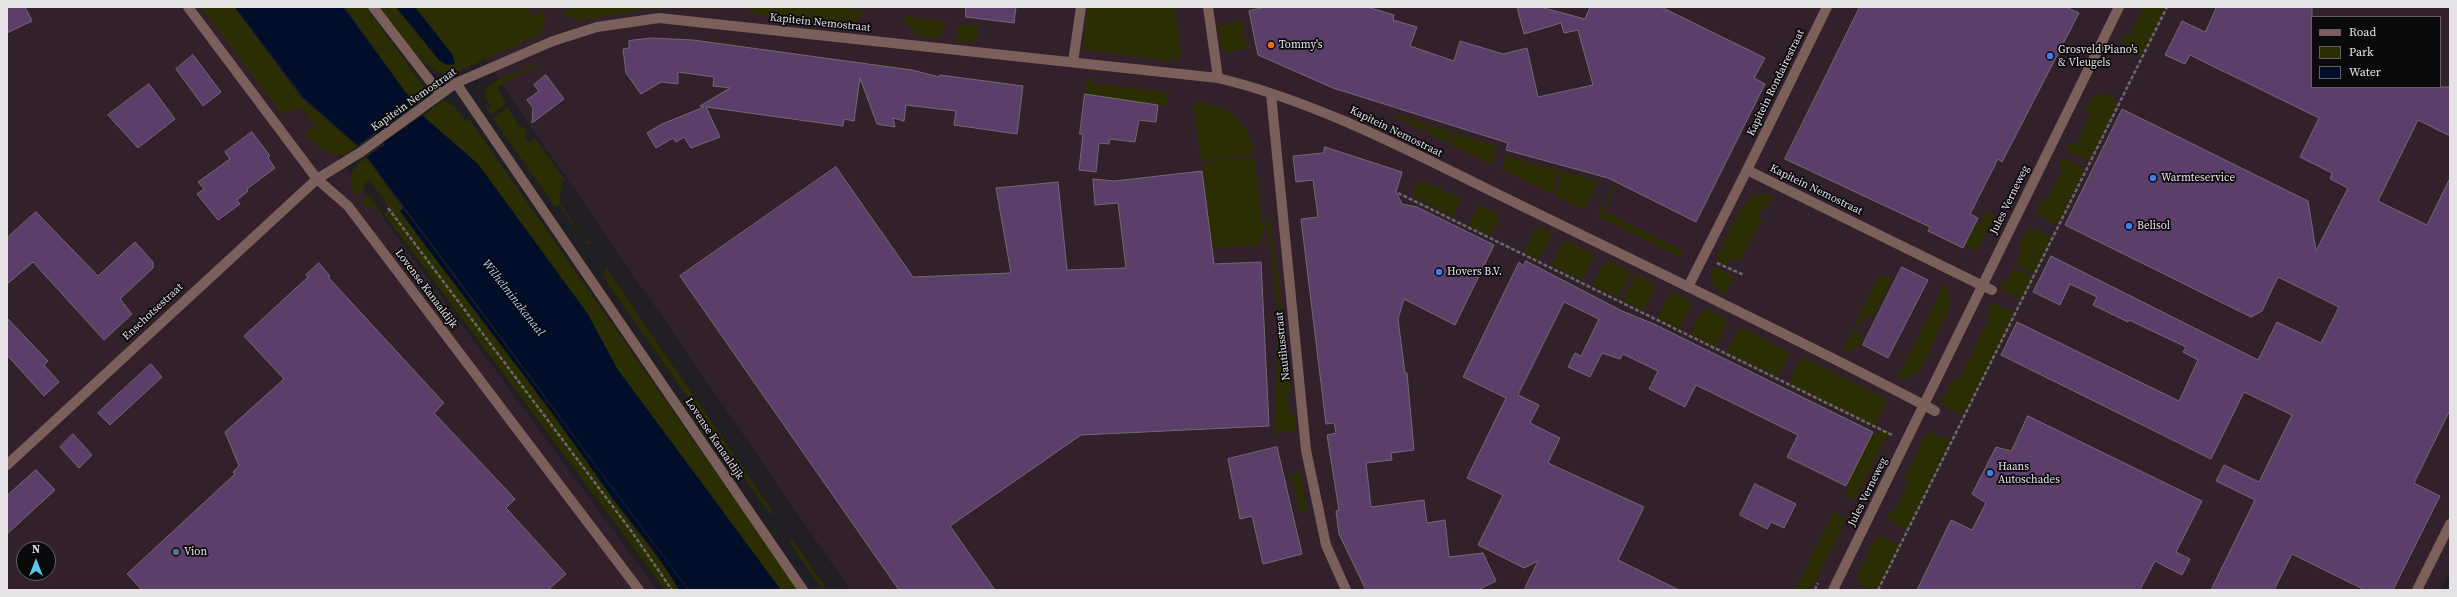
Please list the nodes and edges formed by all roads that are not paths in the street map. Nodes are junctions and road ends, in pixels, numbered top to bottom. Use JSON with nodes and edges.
{"nodes":[{"id":1,"x":188,"y":7,"type":"edge"},
{"id":2,"x":373,"y":7,"type":"edge"},
{"id":3,"x":1081,"y":7,"type":"edge"},
{"id":4,"x":1208,"y":7,"type":"edge"},
{"id":5,"x":1827,"y":7,"type":"edge"},
{"id":6,"x":2119,"y":7,"type":"edge"},
{"id":7,"x":1074,"y":62,"type":"junction"},
{"id":8,"x":1218,"y":78,"type":"junction"},
{"id":9,"x":456,"y":83,"type":"junction"},
{"id":10,"x":440,"y":94,"type":"junction"},
{"id":11,"x":1271,"y":94,"type":"junction"},
{"id":12,"x":1747,"y":170,"type":"junction"},
{"id":13,"x":317,"y":179,"type":"junction"},
{"id":14,"x":1981,"y":285,"type":"junction"},
{"id":15,"x":1688,"y":287,"type":"junction"},
{"id":16,"x":1992,"y":290,"type":"dead end"},
{"id":17,"x":1924,"y":405,"type":"junction"},
{"id":18,"x":1935,"y":411,"type":"dead end"},
{"id":19,"x":7,"y":465,"type":"edge"},
{"id":20,"x":2450,"y":524,"type":"edge"},
{"id":21,"x":639,"y":590,"type":"edge"},
{"id":22,"x":803,"y":590,"type":"edge"},
{"id":23,"x":1346,"y":590,"type":"edge"},
{"id":24,"x":1833,"y":590,"type":"edge"},
{"id":25,"x":2417,"y":590,"type":"edge"}],
"edges":[{"from":1,"to":13,"type":"street","name":"Lovense Kanaaldijk"},
{"from":2,"to":10,"type":"street"},
{"from":3,"to":7,"type":"street"},
{"from":4,"to":8,"type":"street"},
{"from":5,"to":12,"type":"street","name":"Kapitein Rondairestraat"},
{"from":6,"to":14,"type":"street","name":"Jules Verneweg"},
{"from":7,"to":8,"type":"street","name":"Kapitein Nemostraat"},
{"from":7,"to":9,"type":"street","name":"Kapitein Nemostraat"},
{"from":8,"to":11,"type":"street","name":"Kapitein Nemostraat"},
{"from":9,"to":10,"type":"street","name":"Kapitein Nemostraat"},
{"from":9,"to":22,"type":"street","name":"Lovense Kanaaldijk"},
{"from":10,"to":13,"type":"street","name":"Kapitein Nemostraat"},
{"from":11,"to":15,"type":"street","name":"Kapitein Nemostraat"},
{"from":11,"to":23,"type":"street","name":"Nautilusstraat"},
{"from":12,"to":14,"type":"street","name":"Kapitein Nemostraat"},
{"from":12,"to":15,"type":"street"},
{"from":13,"to":19,"type":"street","name":"Enschotsestraat"},
{"from":13,"to":21,"type":"street","name":"Lovense Kanaaldijk"},
{"from":14,"to":16,"type":"street","name":"Kapitein Nemostraat"},
{"from":14,"to":17,"type":"street","name":"Jules Verneweg"},
{"from":15,"to":17,"type":"street","name":"Kapitein Nemostraat"},
{"from":17,"to":18,"type":"street"},
{"from":17,"to":24,"type":"street","name":"Jules Verneweg"},
{"from":20,"to":25,"type":"street"}]}
